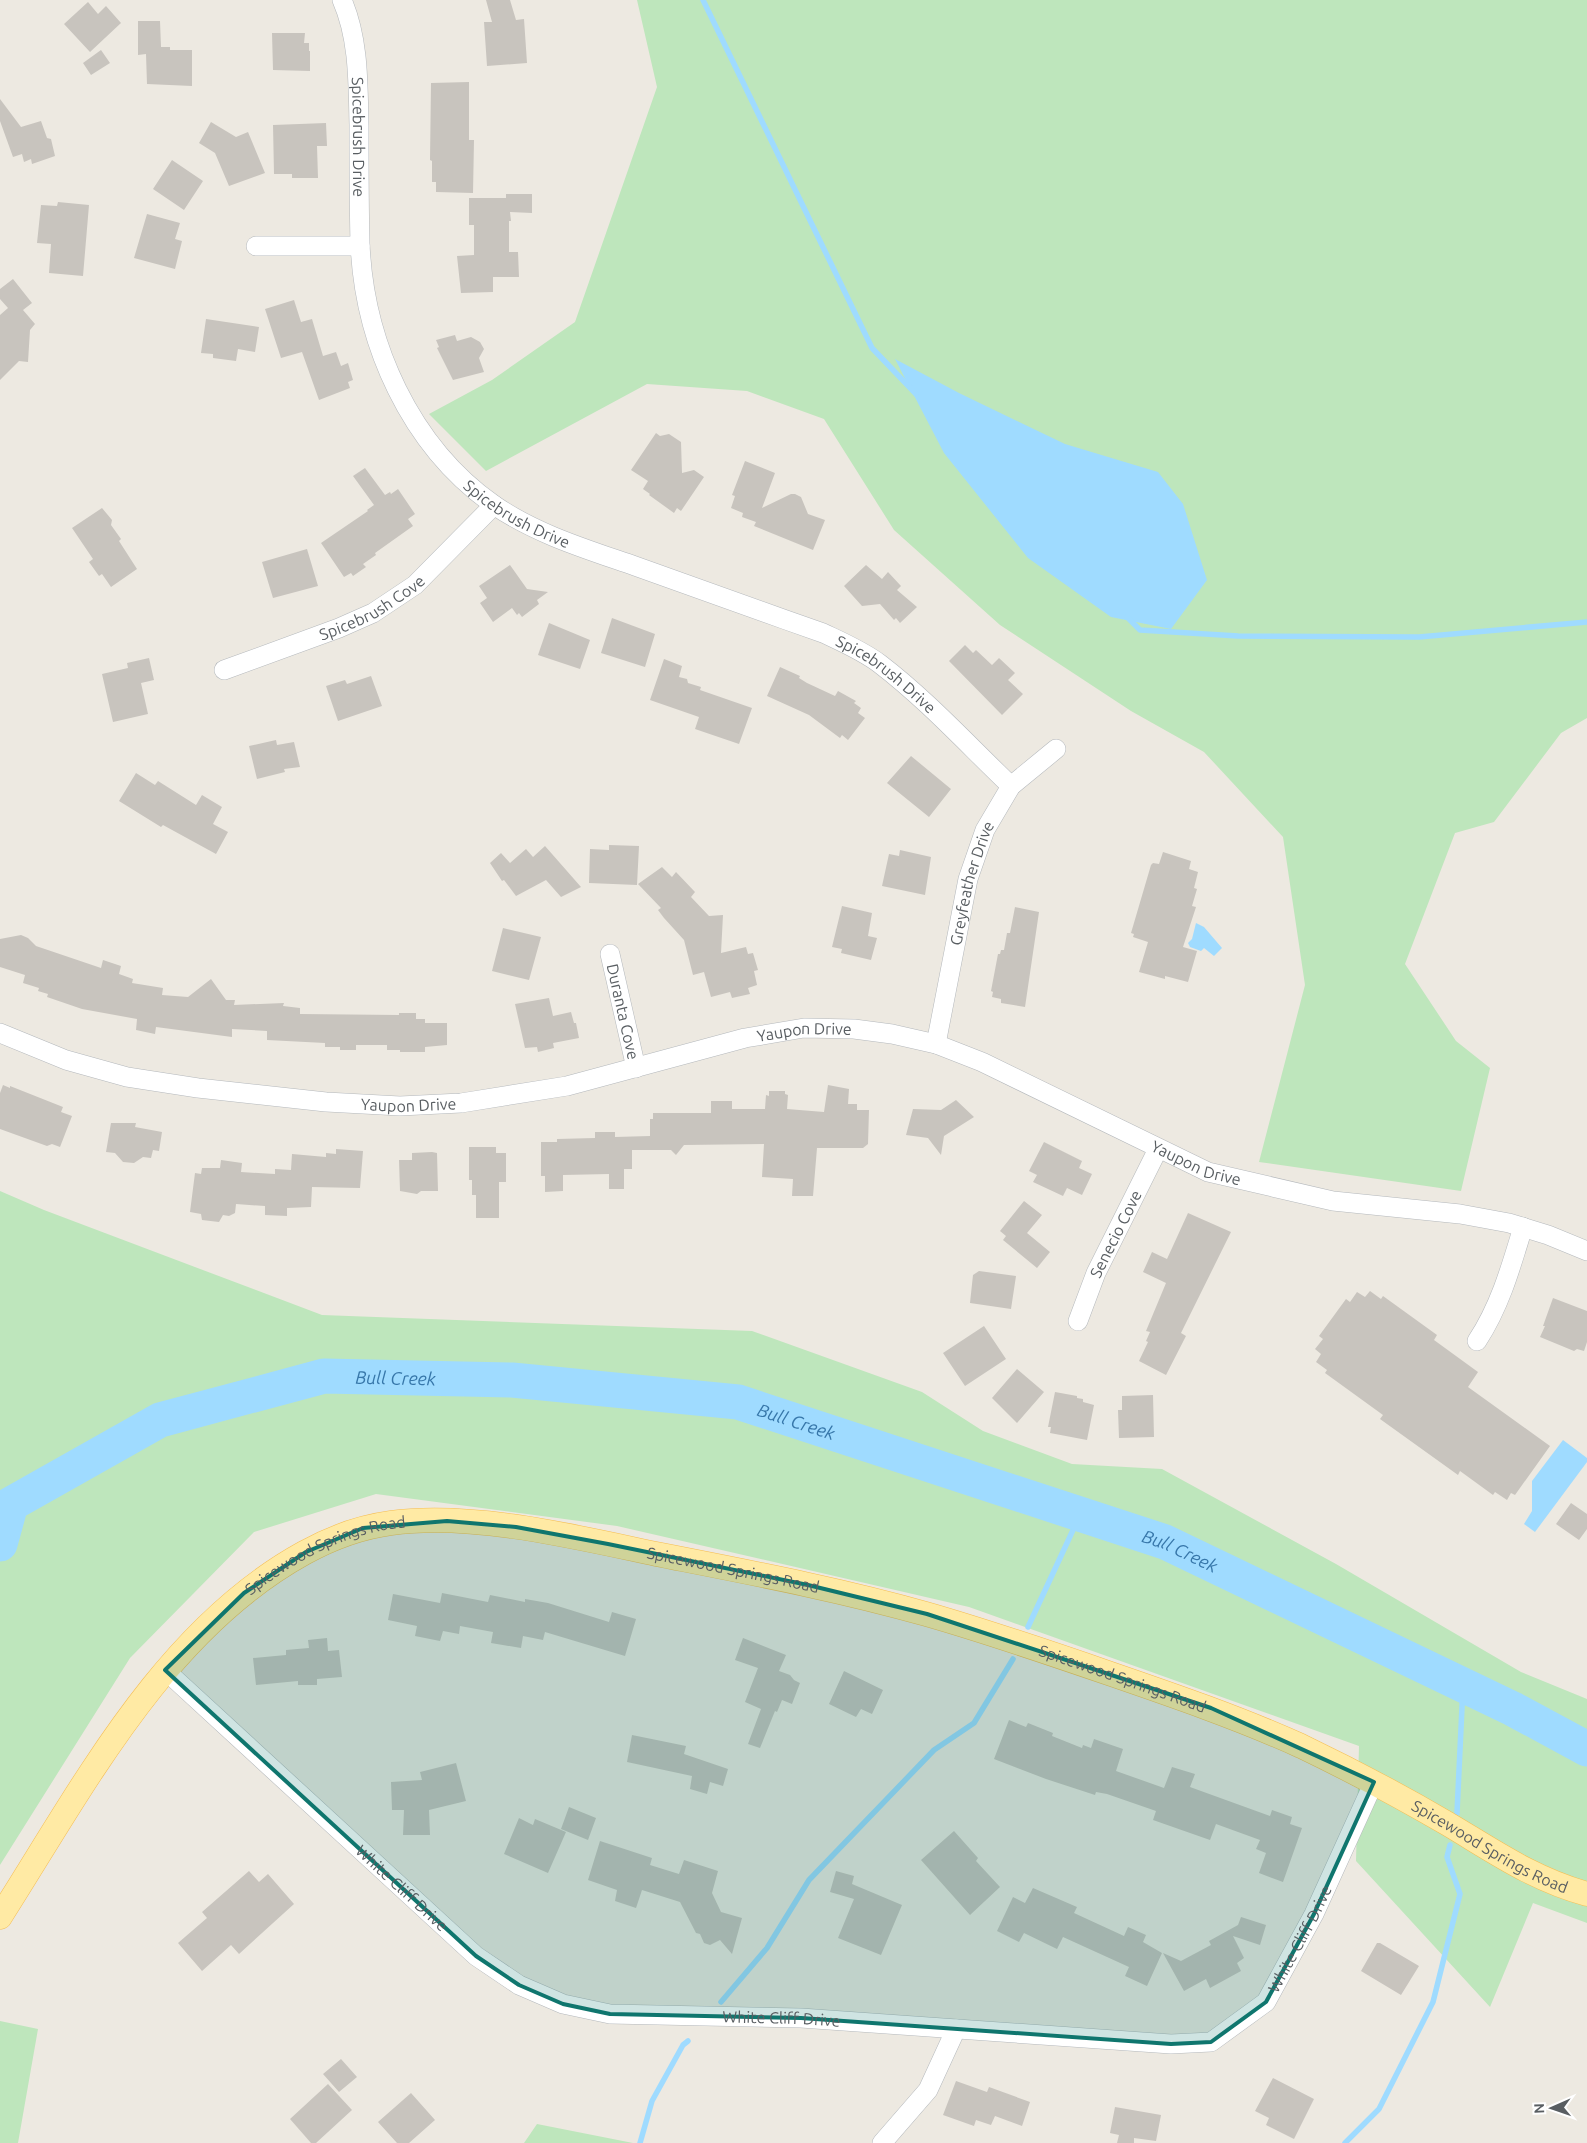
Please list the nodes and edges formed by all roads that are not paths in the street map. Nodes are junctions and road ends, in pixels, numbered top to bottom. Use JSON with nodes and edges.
{"nodes":[{"id":1,"x":342,"y":0,"type":"edge"},
{"id":2,"x":256,"y":246,"type":"dead end"},
{"id":3,"x":360,"y":246,"type":"junction"},
{"id":4,"x":494,"y":505,"type":"junction"},
{"id":5,"x":224,"y":670,"type":"dead end"},
{"id":6,"x":1056,"y":749,"type":"dead end"},
{"id":7,"x":1011,"y":786,"type":"junction"},
{"id":8,"x":610,"y":954,"type":"dead end"},
{"id":9,"x":0,"y":1033,"type":"edge"},
{"id":10,"x":936,"y":1044,"type":"junction"},
{"id":11,"x":636,"y":1068,"type":"junction"},
{"id":12,"x":1158,"y":1149,"type":"junction"},
{"id":13,"x":1523,"y":1227,"type":"junction"},
{"id":14,"x":1587,"y":1251,"type":"edge"},
{"id":15,"x":1078,"y":1321,"type":"dead end"},
{"id":16,"x":1477,"y":1341,"type":"dead end"},
{"id":17,"x":165,"y":1670,"type":"junction"},
{"id":18,"x":1374,"y":1782,"type":"junction"},
{"id":19,"x":1587,"y":1894,"type":"edge"},
{"id":20,"x":0,"y":1917,"type":"edge"},
{"id":21,"x":956,"y":2029,"type":"junction"},
{"id":22,"x":882,"y":2143,"type":"edge"}],
"edges":[{"from":1,"to":3,"type":"street","name":"Spicebrush Drive"},
{"from":2,"to":3,"type":"street"},
{"from":3,"to":4,"type":"street","name":"Spicebrush Drive"},
{"from":4,"to":5,"type":"street","name":"Spicebrush Cove"},
{"from":4,"to":7,"type":"street","name":"Spicebrush Drive"},
{"from":6,"to":7,"type":"street","name":"Greyfeather Drive"},
{"from":7,"to":10,"type":"street","name":"Greyfeather Drive"},
{"from":8,"to":11,"type":"street","name":"Duranta Cove"},
{"from":9,"to":11,"type":"street","name":"Yaupon Drive"},
{"from":10,"to":11,"type":"street","name":"Yaupon Drive"},
{"from":10,"to":12,"type":"street","name":"Yaupon Drive"},
{"from":12,"to":13,"type":"street","name":"Yaupon Drive"},
{"from":12,"to":15,"type":"street","name":"Senecio Cove"},
{"from":13,"to":14,"type":"street","name":"Yaupon Drive"},
{"from":13,"to":16,"type":"street"},
{"from":17,"to":18,"type":"main road","name":"Spicewood Springs Road"},
{"from":17,"to":20,"type":"main road","name":"Spicewood Springs Road"},
{"from":17,"to":21,"type":"street","name":"White Cliff Drive"},
{"from":18,"to":19,"type":"main road","name":"Spicewood Springs Road"},
{"from":18,"to":21,"type":"street","name":"White Cliff Drive"},
{"from":21,"to":22,"type":"street"}]}
